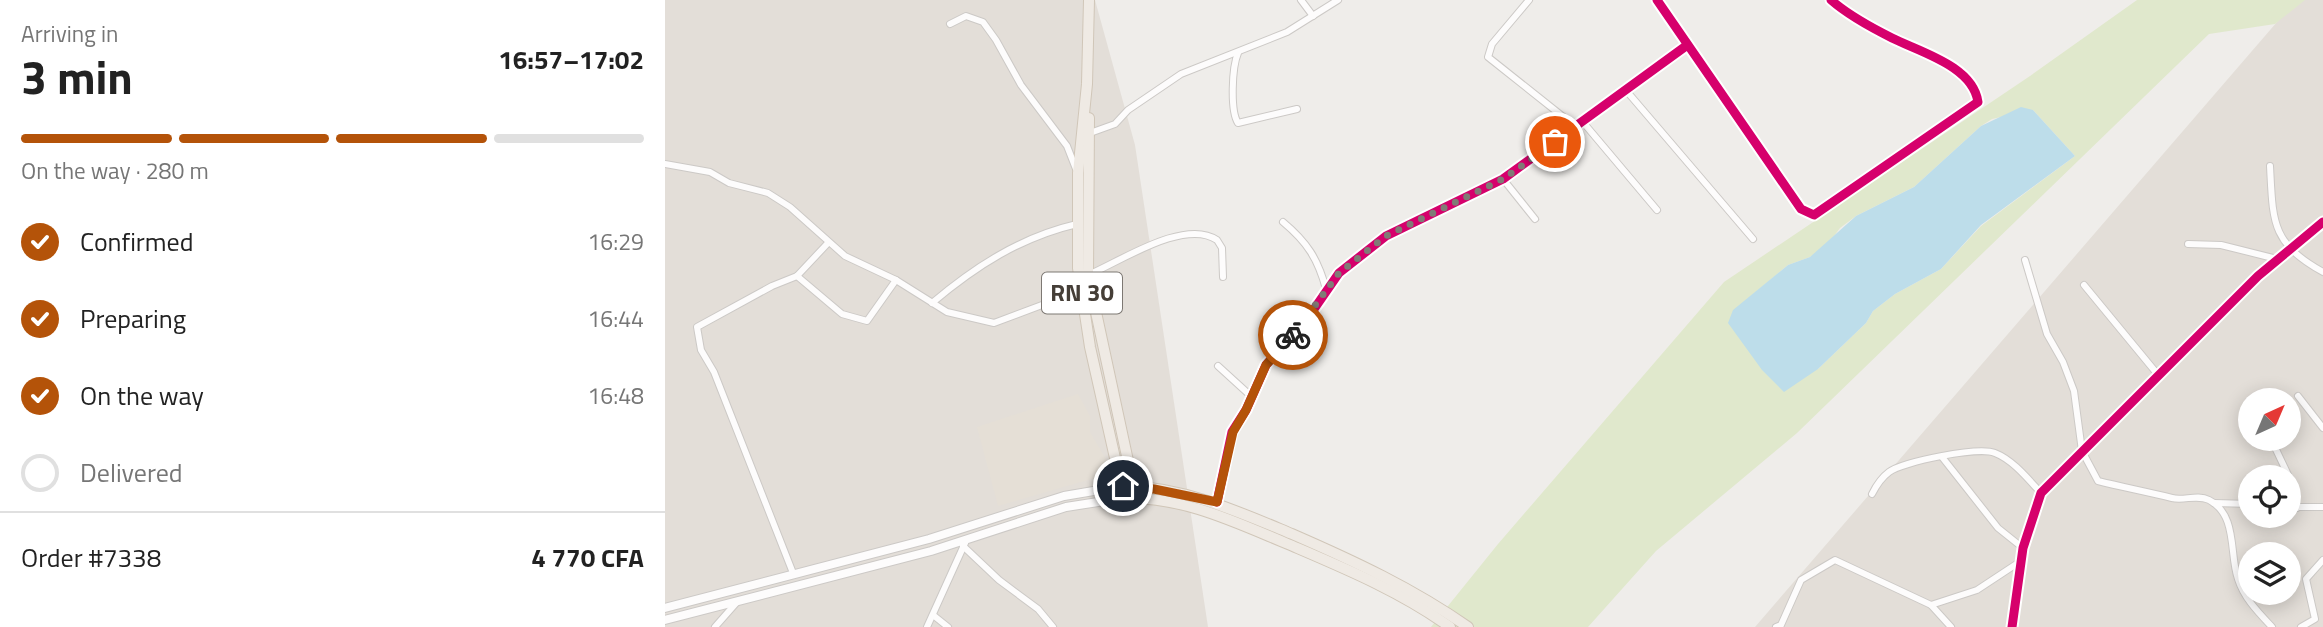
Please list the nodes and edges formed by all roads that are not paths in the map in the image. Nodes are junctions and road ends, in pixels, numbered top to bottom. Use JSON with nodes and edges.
{"nodes":[{"id":1,"x":1089,"y":0,"type":"edge"},
{"id":2,"x":1301,"y":0,"type":"edge"},
{"id":3,"x":1338,"y":0,"type":"edge"},
{"id":4,"x":1529,"y":0,"type":"edge"},
{"id":5,"x":1657,"y":0,"type":"edge"},
{"id":6,"x":1831,"y":0,"type":"edge"},
{"id":7,"x":1313,"y":16,"type":"junction"},
{"id":8,"x":950,"y":24,"type":"dead end"},
{"id":9,"x":1686,"y":46,"type":"junction"},
{"id":10,"x":1238,"y":53,"type":"junction"},
{"id":11,"x":1221,"y":59,"type":"junction"},
{"id":12,"x":1233,"y":67,"type":"junction"},
{"id":13,"x":1087,"y":84,"type":"junction"},
{"id":14,"x":1624,"y":88,"type":"junction"},
{"id":15,"x":1297,"y":109,"type":"dead end"},
{"id":16,"x":1583,"y":121,"type":"junction"},
{"id":17,"x":1576,"y":127,"type":"junction"},
{"id":18,"x":1090,"y":133,"type":"junction"},
{"id":19,"x":665,"y":164,"type":"edge"},
{"id":20,"x":2270,"y":166,"type":"dead end"},
{"id":21,"x":1078,"y":173,"type":"junction"},
{"id":22,"x":1503,"y":179,"type":"junction"},
{"id":23,"x":1657,"y":210,"type":"dead end"},
{"id":24,"x":1535,"y":219,"type":"dead end"},
{"id":25,"x":1283,"y":222,"type":"dead end"},
{"id":26,"x":2323,"y":222,"type":"edge"},
{"id":27,"x":1077,"y":223,"type":"junction"},
{"id":28,"x":1753,"y":239,"type":"dead end"},
{"id":29,"x":828,"y":243,"type":"junction"},
{"id":30,"x":2188,"y":244,"type":"dead end"},
{"id":31,"x":2289,"y":250,"type":"junction"},
{"id":32,"x":2277,"y":259,"type":"junction"},
{"id":33,"x":2025,"y":260,"type":"dead end"},
{"id":34,"x":2323,"y":272,"type":"edge"},
{"id":35,"x":1089,"y":275,"type":"junction"},
{"id":36,"x":797,"y":276,"type":"junction"},
{"id":37,"x":1223,"y":277,"type":"dead end"},
{"id":38,"x":896,"y":280,"type":"junction"},
{"id":39,"x":2084,"y":285,"type":"dead end"},
{"id":40,"x":1326,"y":289,"type":"junction"},
{"id":41,"x":1083,"y":299,"type":"junction"},
{"id":42,"x":932,"y":303,"type":"junction"},
{"id":43,"x":1218,"y":366,"type":"dead end"},
{"id":44,"x":2159,"y":376,"type":"junction"},
{"id":45,"x":1252,"y":397,"type":"junction"},
{"id":46,"x":2301,"y":400,"type":"edge"},
{"id":47,"x":2323,"y":428,"type":"edge"},
{"id":48,"x":2082,"y":451,"type":"junction"},
{"id":49,"x":1943,"y":457,"type":"junction"},
{"id":50,"x":1129,"y":492,"type":"junction"},
{"id":51,"x":2041,"y":493,"type":"junction"},
{"id":52,"x":1872,"y":494,"type":"dead end"},
{"id":53,"x":1217,"y":502,"type":"junction"},
{"id":54,"x":2214,"y":503,"type":"junction"},
{"id":55,"x":2238,"y":504,"type":"edge"},
{"id":56,"x":2323,"y":507,"type":"edge"},
{"id":57,"x":2301,"y":508,"type":"edge"},
{"id":58,"x":964,"y":544,"type":"junction"},
{"id":59,"x":2023,"y":548,"type":"junction"},
{"id":60,"x":2323,"y":560,"type":"edge"},
{"id":61,"x":2021,"y":561,"type":"junction"},
{"id":62,"x":793,"y":573,"type":"junction"},
{"id":63,"x":738,"y":601,"type":"junction"},
{"id":64,"x":1931,"y":605,"type":"junction"},
{"id":65,"x":665,"y":608,"type":"edge"},
{"id":66,"x":2323,"y":614,"type":"edge"},
{"id":67,"x":933,"y":615,"type":"junction"},
{"id":68,"x":2315,"y":619,"type":"junction"},
{"id":69,"x":665,"y":620,"type":"edge"},
{"id":70,"x":1780,"y":626,"type":"edge"},
{"id":71,"x":715,"y":627,"type":"edge"},
{"id":72,"x":927,"y":627,"type":"edge"},
{"id":73,"x":948,"y":627,"type":"edge"},
{"id":74,"x":1052,"y":627,"type":"edge"},
{"id":75,"x":1450,"y":627,"type":"edge"},
{"id":76,"x":1468,"y":627,"type":"edge"},
{"id":77,"x":1951,"y":627,"type":"edge"},
{"id":78,"x":2013,"y":627,"type":"edge"},
{"id":79,"x":2272,"y":627,"type":"edge"},
{"id":80,"x":2301,"y":627,"type":"edge"}],
"edges":[{"from":1,"to":13,"type":"main road","number":"RN 30"},
{"from":2,"to":7,"type":"street"},
{"from":3,"to":7,"type":"street"},
{"from":4,"to":17,"type":"street"},
{"from":5,"to":9,"type":"street"},
{"from":6,"to":9,"type":"street"},
{"from":7,"to":10,"type":"street"},
{"from":8,"to":21,"type":"street"},
{"from":9,"to":14,"type":"street"},
{"from":10,"to":11,"type":"street"},
{"from":10,"to":12,"type":"street"},
{"from":11,"to":12,"type":"street"},
{"from":11,"to":18,"type":"street"},
{"from":12,"to":15,"type":"street"},
{"from":13,"to":18,"type":"main road","number":"RN 30"},
{"from":13,"to":21,"type":"main road","number":"RN 30"},
{"from":14,"to":16,"type":"street"},
{"from":14,"to":28,"type":"street"},
{"from":16,"to":17,"type":"street"},
{"from":16,"to":23,"type":"street"},
{"from":17,"to":22,"type":"street"},
{"from":18,"to":35,"type":"main road","number":"RN 30"},
{"from":19,"to":29,"type":"street"},
{"from":20,"to":31,"type":"street"},
{"from":21,"to":27,"type":"main road","number":"RN 30"},
{"from":22,"to":24,"type":"street"},
{"from":22,"to":40,"type":"street"},
{"from":25,"to":40,"type":"street"},
{"from":26,"to":31,"type":"street"},
{"from":27,"to":41,"type":"main road","number":"RN 30"},
{"from":27,"to":42,"type":"street"},
{"from":29,"to":36,"type":"street"},
{"from":29,"to":38,"type":"street"},
{"from":30,"to":32,"type":"street"},
{"from":31,"to":32,"type":"street"},
{"from":31,"to":34,"type":"street"},
{"from":32,"to":44,"type":"street"},
{"from":33,"to":48,"type":"street"},
{"from":35,"to":37,"type":"street"},
{"from":35,"to":50,"type":"main road","number":"RN 30"},
{"from":36,"to":38,"type":"street"},
{"from":36,"to":62,"type":"street"},
{"from":38,"to":42,"type":"street"},
{"from":39,"to":44,"type":"street"},
{"from":40,"to":45,"type":"street"},
{"from":41,"to":42,"type":"street"},
{"from":41,"to":50,"type":"main road","number":"RN 30"},
{"from":43,"to":45,"type":"street"},
{"from":44,"to":48,"type":"street"},
{"from":45,"to":53,"type":"street"},
{"from":46,"to":47,"type":"street"},
{"from":48,"to":51,"type":"street"},
{"from":48,"to":54,"type":"street"},
{"from":49,"to":51,"type":"street"},
{"from":49,"to":52,"type":"street"},
{"from":49,"to":59,"type":"street"},
{"from":50,"to":53,"type":"main road"},
{"from":50,"to":58,"type":"street"},
{"from":50,"to":62,"type":"street"},
{"from":50,"to":75,"type":"main road"},
{"from":51,"to":59,"type":"street"},
{"from":53,"to":76,"type":"main road"},
{"from":54,"to":55,"type":"street"},
{"from":54,"to":79,"type":"street"},
{"from":56,"to":57,"type":"street"},
{"from":58,"to":63,"type":"street"},
{"from":58,"to":67,"type":"street"},
{"from":58,"to":74,"type":"street"},
{"from":59,"to":61,"type":"street"},
{"from":60,"to":68,"type":"street"},
{"from":61,"to":64,"type":"street"},
{"from":61,"to":78,"type":"street"},
{"from":62,"to":65,"type":"street"},
{"from":63,"to":69,"type":"street"},
{"from":63,"to":71,"type":"street"},
{"from":64,"to":70,"type":"street"},
{"from":64,"to":77,"type":"street"},
{"from":66,"to":68,"type":"street"},
{"from":67,"to":72,"type":"street"},
{"from":67,"to":73,"type":"street"},
{"from":68,"to":80,"type":"street"}]}
